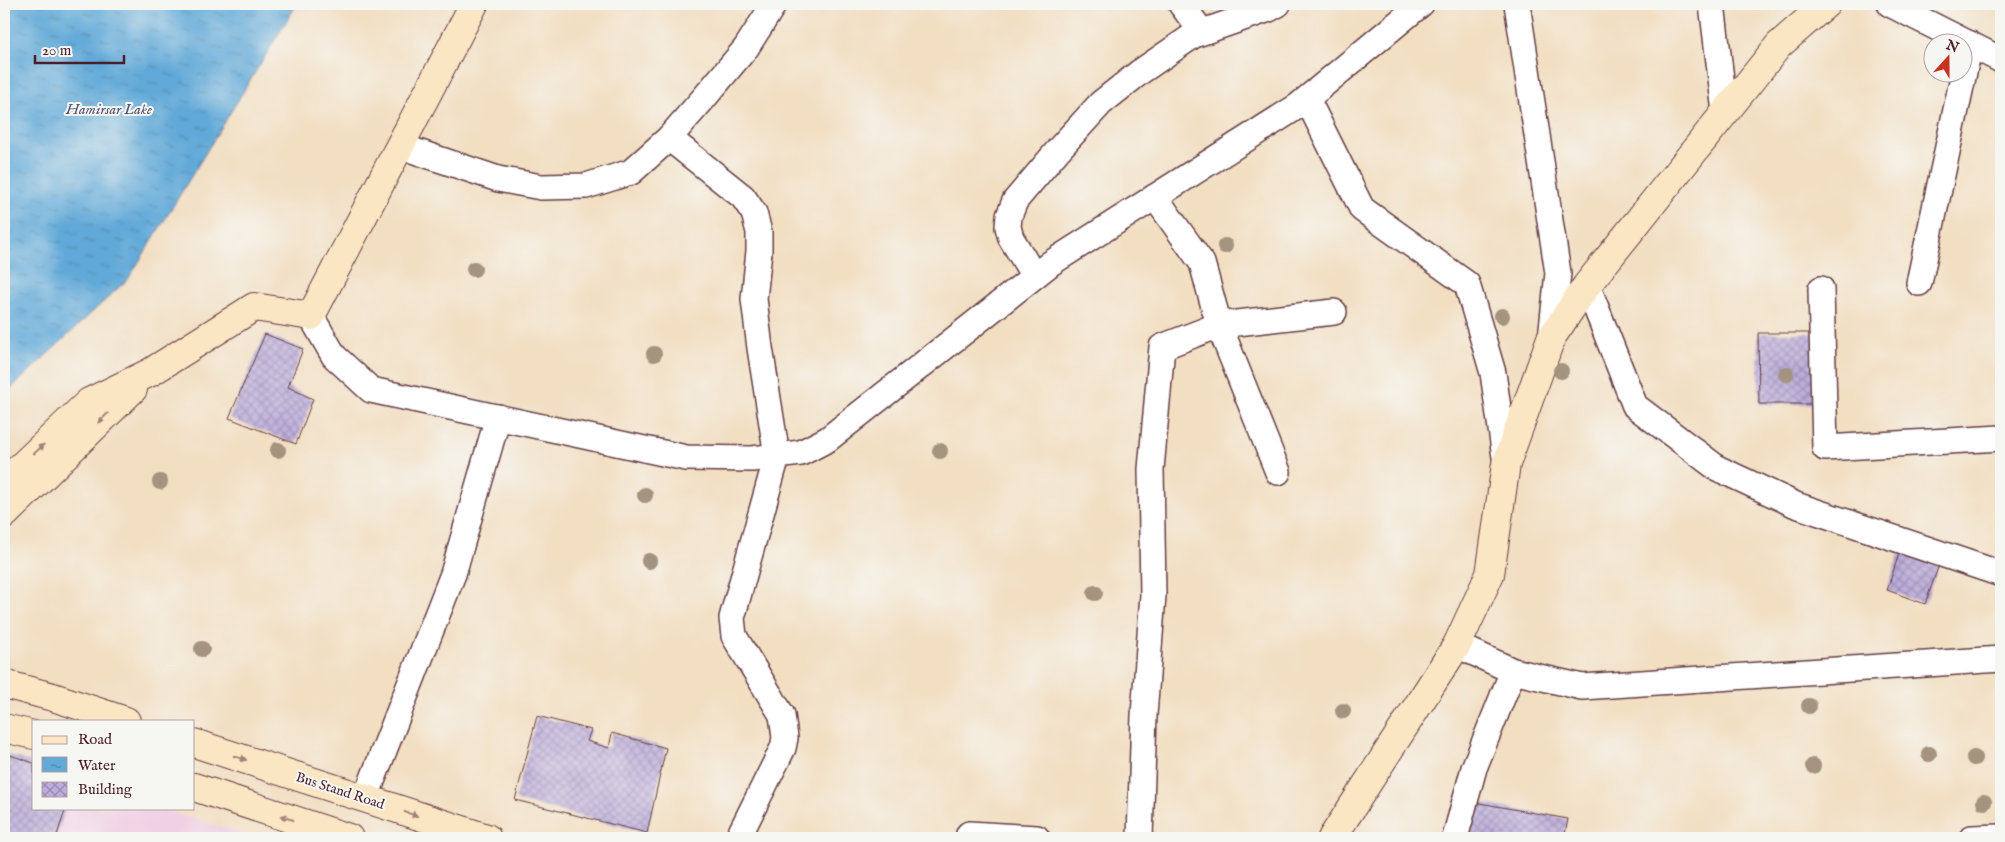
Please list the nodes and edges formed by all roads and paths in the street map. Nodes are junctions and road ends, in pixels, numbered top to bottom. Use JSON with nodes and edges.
{"nodes":[{"id":1,"x":474,"y":4,"type":"edge"},
{"id":2,"x":774,"y":4,"type":"edge"},
{"id":3,"x":1181,"y":4,"type":"edge"},
{"id":4,"x":1278,"y":4,"type":"edge"},
{"id":5,"x":1421,"y":4,"type":"edge"},
{"id":6,"x":1517,"y":4,"type":"edge"},
{"id":7,"x":1712,"y":4,"type":"edge"},
{"id":8,"x":1826,"y":4,"type":"edge"},
{"id":9,"x":1890,"y":4,"type":"edge"},
{"id":10,"x":1202,"y":32,"type":"junction"},
{"id":11,"x":1946,"y":32,"type":"edge"},
{"id":12,"x":1972,"y":45,"type":"edge"},
{"id":13,"x":2001,"y":60,"type":"edge"},
{"id":14,"x":1962,"y":82,"type":"edge"},
{"id":15,"x":1307,"y":99,"type":"junction"},
{"id":16,"x":1725,"y":112,"type":"junction"},
{"id":17,"x":669,"y":138,"type":"junction"},
{"id":18,"x":400,"y":146,"type":"junction"},
{"id":19,"x":1155,"y":197,"type":"junction"},
{"id":20,"x":1034,"y":276,"type":"junction"},
{"id":21,"x":1919,"y":283,"type":"dead end"},
{"id":22,"x":1587,"y":285,"type":"junction"},
{"id":23,"x":1821,"y":289,"type":"dead end"},
{"id":24,"x":1334,"y":312,"type":"dead end"},
{"id":25,"x":311,"y":316,"type":"junction"},
{"id":26,"x":1219,"y":325,"type":"junction"},
{"id":27,"x":1550,"y":338,"type":"junction"},
{"id":28,"x":151,"y":372,"type":"junction"},
{"id":29,"x":498,"y":417,"type":"junction"},
{"id":30,"x":2001,"y":438,"type":"edge"},
{"id":31,"x":777,"y":456,"type":"junction"},
{"id":32,"x":1506,"y":464,"type":"junction"},
{"id":33,"x":1278,"y":472,"type":"dead end"},
{"id":34,"x":4,"y":483,"type":"edge"},
{"id":35,"x":4,"y":516,"type":"edge"},
{"id":36,"x":2001,"y":574,"type":"edge"},
{"id":37,"x":1457,"y":645,"type":"junction"},
{"id":38,"x":2001,"y":660,"type":"edge"},
{"id":39,"x":1513,"y":671,"type":"junction"},
{"id":40,"x":4,"y":673,"type":"edge"},
{"id":41,"x":4,"y":684,"type":"edge"},
{"id":42,"x":53,"y":697,"type":"junction"},
{"id":43,"x":123,"y":720,"type":"edge"},
{"id":44,"x":4,"y":728,"type":"edge"},
{"id":45,"x":32,"y":735,"type":"edge"},
{"id":46,"x":195,"y":743,"type":"edge"},
{"id":47,"x":195,"y":787,"type":"edge"},
{"id":48,"x":365,"y":799,"type":"junction"},
{"id":49,"x":2001,"y":837,"type":"edge"},
{"id":50,"x":350,"y":838,"type":"edge"},
{"id":51,"x":487,"y":838,"type":"edge"},
{"id":52,"x":738,"y":838,"type":"edge"},
{"id":53,"x":968,"y":838,"type":"edge"},
{"id":54,"x":1037,"y":838,"type":"edge"},
{"id":55,"x":1140,"y":838,"type":"edge"},
{"id":56,"x":1332,"y":838,"type":"edge"},
{"id":57,"x":1455,"y":838,"type":"edge"},
{"id":58,"x":1972,"y":838,"type":"edge"}],
"edges":[{"from":1,"to":18,"type":"street"},
{"from":2,"to":17,"type":"street"},
{"from":3,"to":10,"type":"street"},
{"from":4,"to":10,"type":"street"},
{"from":5,"to":15,"type":"street"},
{"from":6,"to":27,"type":"street"},
{"from":7,"to":16,"type":"street"},
{"from":8,"to":16,"type":"street"},
{"from":9,"to":11,"type":"street"},
{"from":10,"to":20,"type":"street"},
{"from":12,"to":13,"type":"street"},
{"from":14,"to":21,"type":"street"},
{"from":15,"to":19,"type":"street"},
{"from":15,"to":32,"type":"street"},
{"from":16,"to":22,"type":"street"},
{"from":17,"to":18,"type":"street"},
{"from":17,"to":31,"type":"street"},
{"from":18,"to":25,"type":"street"},
{"from":19,"to":20,"type":"street"},
{"from":19,"to":26,"type":"street"},
{"from":20,"to":31,"type":"street"},
{"from":22,"to":27,"type":"street"},
{"from":22,"to":36,"type":"street"},
{"from":23,"to":30,"type":"street"},
{"from":24,"to":26,"type":"street"},
{"from":25,"to":28,"type":"street"},
{"from":25,"to":29,"type":"street"},
{"from":26,"to":33,"type":"street"},
{"from":26,"to":55,"type":"street"},
{"from":27,"to":32,"type":"street"},
{"from":34,"to":28,"type":"street","one_way":true},
{"from":28,"to":35,"type":"street","one_way":true},
{"from":29,"to":31,"type":"street"},
{"from":29,"to":48,"type":"street"},
{"from":31,"to":52,"type":"street"},
{"from":32,"to":37,"type":"street"},
{"from":37,"to":39,"type":"street"},
{"from":37,"to":56,"type":"street"},
{"from":38,"to":39,"type":"street"},
{"from":39,"to":57,"type":"street"},
{"from":40,"to":42,"type":"street"},
{"from":41,"to":42,"type":"street"},
{"from":42,"to":43,"type":"street"},
{"from":44,"to":45,"type":"street"},
{"from":46,"to":48,"type":"street","name":"Bus Stand Road","one_way":true},
{"from":50,"to":47,"type":"street","one_way":true},
{"from":48,"to":51,"type":"street","name":"Bus Stand Road","one_way":true},
{"from":49,"to":58,"type":"street"},
{"from":53,"to":54,"type":"street"}]}
